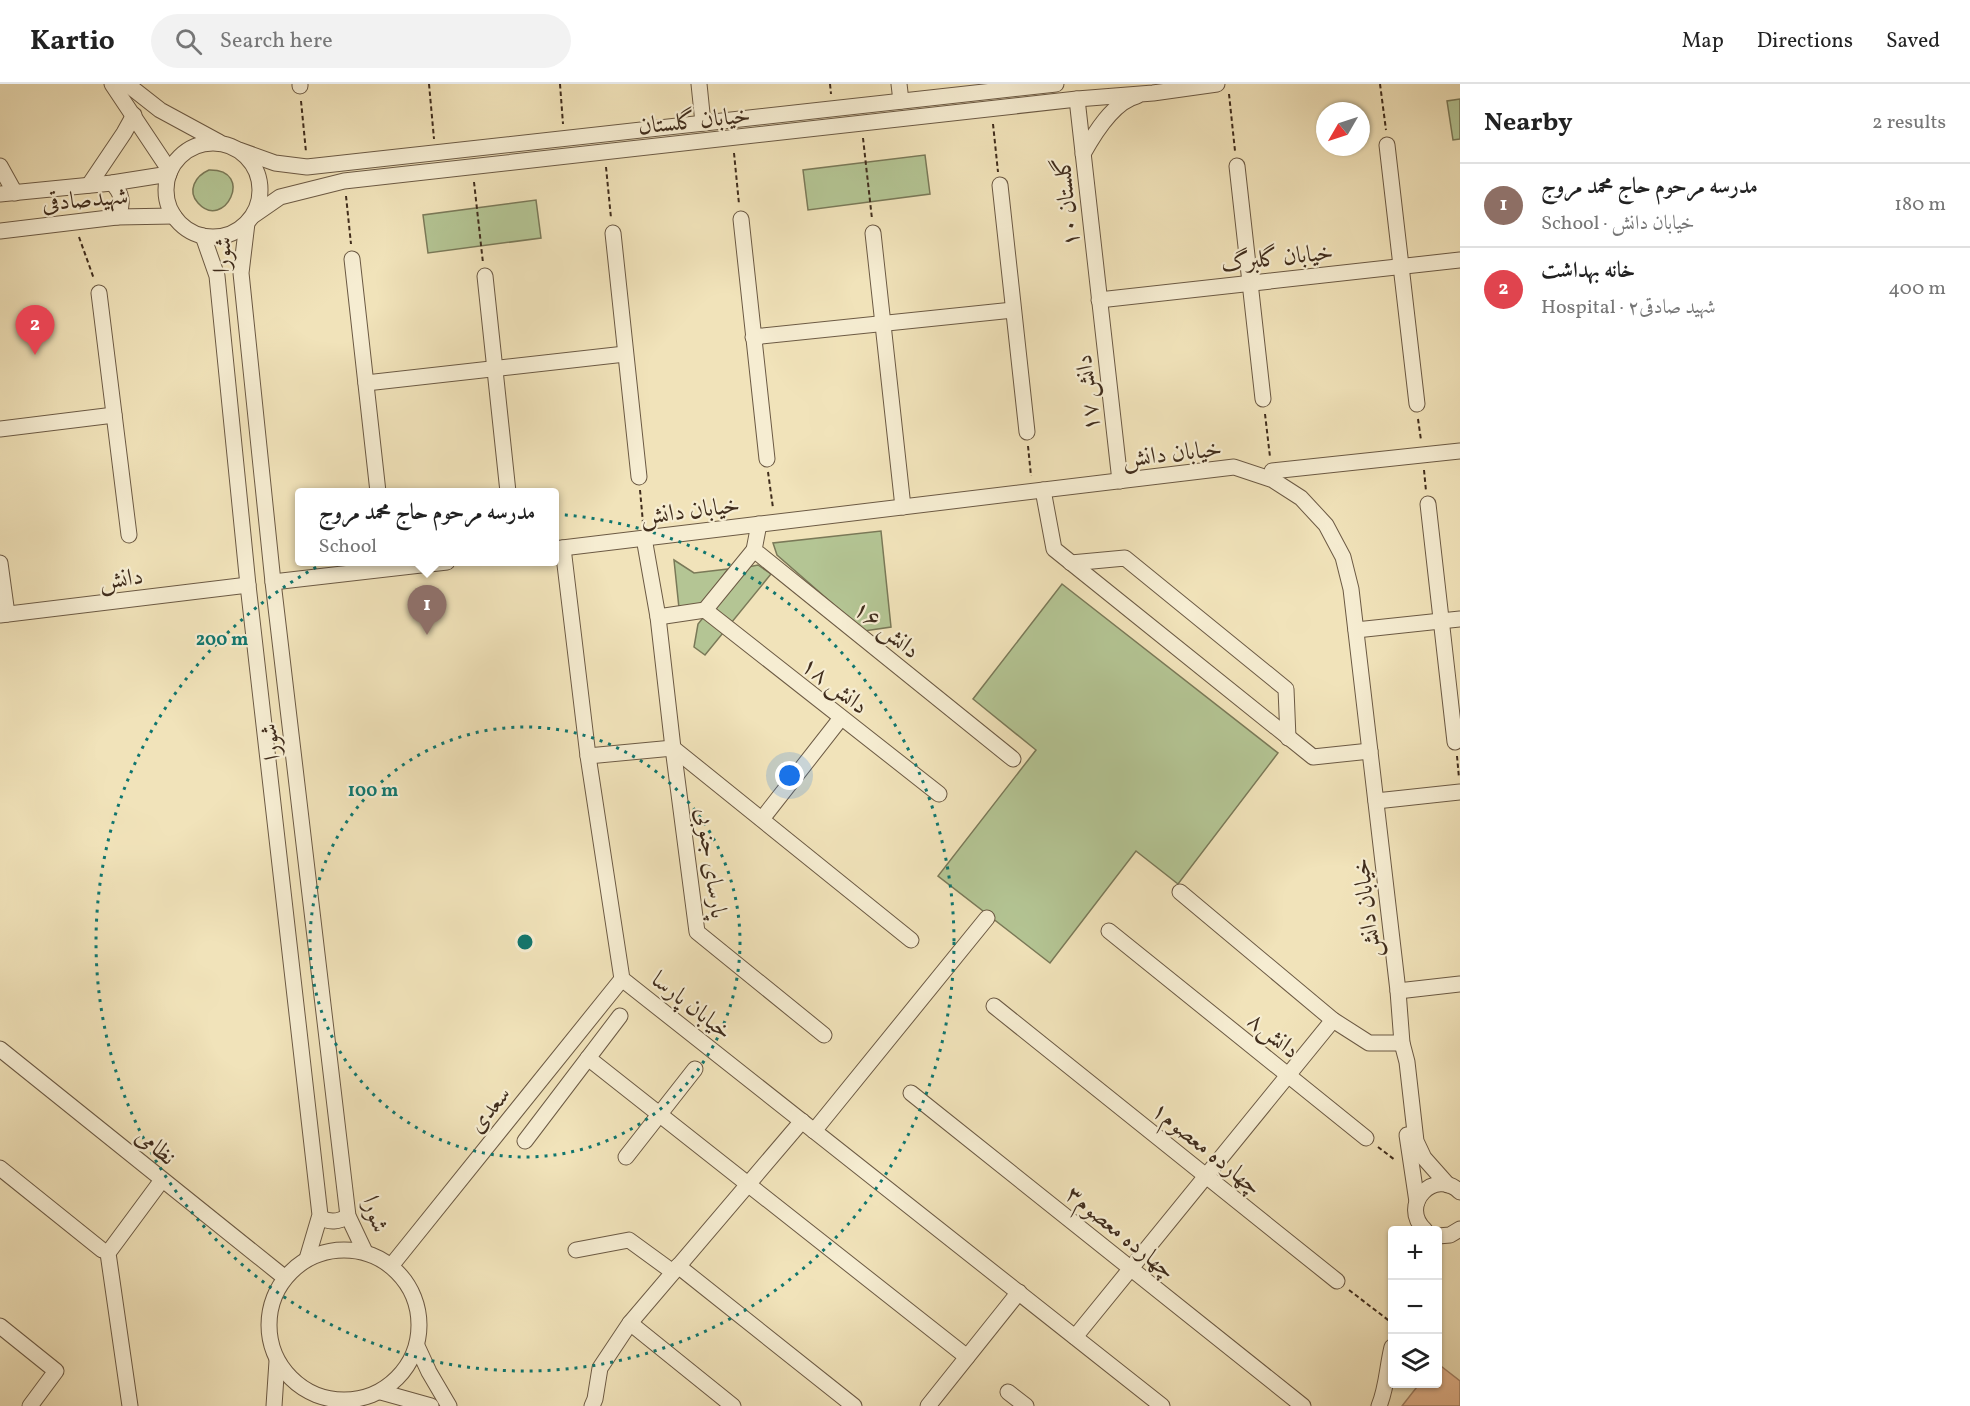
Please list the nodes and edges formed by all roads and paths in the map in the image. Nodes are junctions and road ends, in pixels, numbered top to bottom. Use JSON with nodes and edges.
{"nodes":[{"id":1,"x":112,"y":84,"type":"edge"},
{"id":2,"x":127,"y":84,"type":"edge"},
{"id":3,"x":429,"y":84,"type":"edge"},
{"id":4,"x":560,"y":84,"type":"edge"},
{"id":5,"x":699,"y":84,"type":"edge"},
{"id":6,"x":899,"y":84,"type":"edge"},
{"id":7,"x":1056,"y":84,"type":"edge"},
{"id":8,"x":1217,"y":84,"type":"edge"},
{"id":9,"x":1228,"y":84,"type":"edge"},
{"id":10,"x":1380,"y":84,"type":"edge"},
{"id":11,"x":300,"y":85,"type":"edge"},
{"id":12,"x":973,"y":89,"type":"edge"},
{"id":13,"x":1153,"y":93,"type":"junction"},
{"id":14,"x":1077,"y":99,"type":"junction"},
{"id":15,"x":901,"y":101,"type":"junction"},
{"id":16,"x":991,"y":109,"type":"junction"},
{"id":17,"x":134,"y":115,"type":"junction"},
{"id":18,"x":703,"y":123,"type":"junction"},
{"id":19,"x":861,"y":123,"type":"junction"},
{"id":20,"x":732,"y":138,"type":"junction"},
{"id":21,"x":564,"y":139,"type":"junction"},
{"id":22,"x":222,"y":143,"type":"junction"},
{"id":23,"x":1387,"y":145,"type":"joint"},
{"id":24,"x":239,"y":150,"type":"junction"},
{"id":25,"x":604,"y":152,"type":"junction"},
{"id":26,"x":435,"y":153,"type":"junction"},
{"id":27,"x":1083,"y":154,"type":"junction"},
{"id":28,"x":0,"y":165,"type":"edge"},
{"id":29,"x":1237,"y":166,"type":"joint"},
{"id":30,"x":307,"y":167,"type":"junction"},
{"id":31,"x":472,"y":167,"type":"junction"},
{"id":32,"x":169,"y":173,"type":"junction"},
{"id":33,"x":344,"y":181,"type":"junction"},
{"id":34,"x":112,"y":183,"type":"junction"},
{"id":35,"x":88,"y":185,"type":"junction"},
{"id":36,"x":1000,"y":185,"type":"joint"},
{"id":37,"x":7,"y":193,"type":"edge"},
{"id":38,"x":174,"y":216,"type":"junction"},
{"id":39,"x":117,"y":217,"type":"junction"},
{"id":40,"x":250,"y":219,"type":"junction"},
{"id":41,"x":741,"y":219,"type":"joint"},
{"id":42,"x":73,"y":222,"type":"junction"},
{"id":43,"x":0,"y":231,"type":"edge"},
{"id":44,"x":613,"y":233,"type":"joint"},
{"id":45,"x":873,"y":233,"type":"joint"},
{"id":46,"x":203,"y":236,"type":"junction"},
{"id":47,"x":352,"y":258,"type":"joint"},
{"id":48,"x":1460,"y":260,"type":"edge"},
{"id":49,"x":1401,"y":266,"type":"junction"},
{"id":50,"x":485,"y":276,"type":"joint"},
{"id":51,"x":1250,"y":283,"type":"junction"},
{"id":52,"x":99,"y":293,"type":"joint"},
{"id":53,"x":1099,"y":300,"type":"junction"},
{"id":54,"x":1013,"y":310,"type":"junction"},
{"id":55,"x":883,"y":323,"type":"junction"},
{"id":56,"x":753,"y":337,"type":"junction"},
{"id":57,"x":625,"y":354,"type":"junction"},
{"id":58,"x":495,"y":369,"type":"junction"},
{"id":59,"x":366,"y":382,"type":"junction"},
{"id":60,"x":1263,"y":399,"type":"joint"},
{"id":61,"x":1417,"y":404,"type":"joint"},
{"id":62,"x":114,"y":415,"type":"junction"},
{"id":63,"x":0,"y":429,"type":"edge"},
{"id":64,"x":1027,"y":432,"type":"joint"},
{"id":65,"x":1460,"y":451,"type":"edge"},
{"id":66,"x":1422,"y":455,"type":"junction"},
{"id":67,"x":767,"y":459,"type":"joint"},
{"id":68,"x":1272,"y":471,"type":"joint"},
{"id":69,"x":639,"y":477,"type":"joint"},
{"id":70,"x":1120,"y":481,"type":"junction"},
{"id":71,"x":378,"y":488,"type":"edge"},
{"id":72,"x":508,"y":488,"type":"edge"},
{"id":73,"x":1038,"y":490,"type":"junction"},
{"id":74,"x":1428,"y":504,"type":"joint"},
{"id":75,"x":903,"y":507,"type":"junction"},
{"id":76,"x":766,"y":523,"type":"junction"},
{"id":77,"x":129,"y":535,"type":"dead end"},
{"id":78,"x":644,"y":538,"type":"junction"},
{"id":79,"x":559,"y":548,"type":"edge"},
{"id":80,"x":754,"y":550,"type":"junction"},
{"id":81,"x":0,"y":563,"type":"edge"},
{"id":82,"x":1071,"y":563,"type":"junction"},
{"id":83,"x":406,"y":566,"type":"edge"},
{"id":84,"x":273,"y":582,"type":"junction"},
{"id":85,"x":248,"y":585,"type":"junction"},
{"id":86,"x":705,"y":610,"type":"junction"},
{"id":87,"x":3,"y":614,"type":"edge"},
{"id":88,"x":658,"y":617,"type":"junction"},
{"id":89,"x":1460,"y":619,"type":"edge"},
{"id":90,"x":1442,"y":621,"type":"junction"},
{"id":91,"x":1356,"y":630,"type":"junction"},
{"id":92,"x":841,"y":718,"type":"junction"},
{"id":93,"x":1288,"y":738,"type":"junction"},
{"id":94,"x":1455,"y":742,"type":"joint"},
{"id":95,"x":673,"y":748,"type":"junction"},
{"id":96,"x":1370,"y":751,"type":"junction"},
{"id":97,"x":588,"y":756,"type":"junction"},
{"id":98,"x":1013,"y":759,"type":"dead end"},
{"id":99,"x":1460,"y":783,"type":"edge"},
{"id":100,"x":1460,"y":792,"type":"edge"},
{"id":101,"x":939,"y":794,"type":"dead end"},
{"id":102,"x":1376,"y":801,"type":"junction"},
{"id":103,"x":762,"y":819,"type":"junction"},
{"id":104,"x":1180,"y":892,"type":"dead end"},
{"id":105,"x":987,"y":918,"type":"dead end"},
{"id":106,"x":1109,"y":931,"type":"dead end"},
{"id":107,"x":911,"y":940,"type":"dead end"},
{"id":108,"x":622,"y":979,"type":"junction"},
{"id":109,"x":1460,"y":984,"type":"edge"},
{"id":110,"x":1398,"y":991,"type":"junction"},
{"id":111,"x":994,"y":1006,"type":"dead end"},
{"id":112,"x":620,"y":1016,"type":"dead end"},
{"id":113,"x":1333,"y":1020,"type":"junction"},
{"id":114,"x":824,"y":1035,"type":"dead end"},
{"id":115,"x":1402,"y":1043,"type":"junction"},
{"id":116,"x":0,"y":1049,"type":"edge"},
{"id":117,"x":588,"y":1058,"type":"junction"},
{"id":118,"x":695,"y":1069,"type":"dead end"},
{"id":119,"x":1288,"y":1076,"type":"junction"},
{"id":120,"x":911,"y":1094,"type":"dead end"},
{"id":121,"x":659,"y":1114,"type":"junction"},
{"id":122,"x":802,"y":1121,"type":"junction"},
{"id":123,"x":814,"y":1131,"type":"junction"},
{"id":124,"x":1366,"y":1138,"type":"joint"},
{"id":125,"x":525,"y":1141,"type":"dead end"},
{"id":126,"x":626,"y":1157,"type":"dead end"},
{"id":127,"x":0,"y":1168,"type":"edge"},
{"id":128,"x":1413,"y":1172,"type":"junction"},
{"id":129,"x":1206,"y":1176,"type":"junction"},
{"id":130,"x":162,"y":1180,"type":"junction"},
{"id":131,"x":748,"y":1184,"type":"junction"},
{"id":132,"x":1456,"y":1188,"type":"edge"},
{"id":133,"x":1416,"y":1206,"type":"junction"},
{"id":134,"x":348,"y":1216,"type":"junction"},
{"id":135,"x":320,"y":1217,"type":"junction"},
{"id":136,"x":1415,"y":1226,"type":"edge"},
{"id":137,"x":1421,"y":1226,"type":"edge"},
{"id":138,"x":1453,"y":1232,"type":"edge"},
{"id":139,"x":1442,"y":1244,"type":"edge"},
{"id":140,"x":102,"y":1250,"type":"dead end"},
{"id":141,"x":576,"y":1250,"type":"dead end"},
{"id":142,"x":365,"y":1252,"type":"junction"},
{"id":143,"x":307,"y":1258,"type":"junction"},
{"id":144,"x":391,"y":1266,"type":"junction"},
{"id":145,"x":1130,"y":1268,"type":"junction"},
{"id":146,"x":676,"y":1269,"type":"junction"},
{"id":147,"x":284,"y":1277,"type":"junction"},
{"id":148,"x":1337,"y":1281,"type":"joint"},
{"id":149,"x":1019,"y":1292,"type":"junction"},
{"id":150,"x":1388,"y":1320,"type":"edge"},
{"id":151,"x":630,"y":1323,"type":"junction"},
{"id":152,"x":0,"y":1326,"type":"edge"},
{"id":153,"x":1075,"y":1337,"type":"junction"},
{"id":154,"x":417,"y":1346,"type":"junction"},
{"id":155,"x":966,"y":1357,"type":"junction"},
{"id":156,"x":278,"y":1362,"type":"junction"},
{"id":157,"x":1388,"y":1387,"type":"edge"},
{"id":158,"x":381,"y":1392,"type":"junction"},
{"id":159,"x":1008,"y":1392,"type":"dead end"},
{"id":160,"x":323,"y":1398,"type":"junction"},
{"id":161,"x":30,"y":1406,"type":"edge"},
{"id":162,"x":130,"y":1406,"type":"edge"},
{"id":163,"x":274,"y":1406,"type":"edge"},
{"id":164,"x":307,"y":1406,"type":"edge"},
{"id":165,"x":431,"y":1406,"type":"edge"},
{"id":166,"x":449,"y":1406,"type":"edge"},
{"id":167,"x":591,"y":1406,"type":"edge"},
{"id":168,"x":733,"y":1406,"type":"edge"},
{"id":169,"x":854,"y":1406,"type":"edge"},
{"id":170,"x":928,"y":1406,"type":"edge"},
{"id":171,"x":1026,"y":1406,"type":"edge"},
{"id":172,"x":1162,"y":1406,"type":"edge"},
{"id":173,"x":1304,"y":1406,"type":"edge"},
{"id":174,"x":1379,"y":1406,"type":"edge"}],
"edges":[{"from":1,"to":17,"type":"street"},
{"from":2,"to":22,"type":"street"},
{"from":3,"to":26,"type":"path"},
{"from":4,"to":21,"type":"path"},
{"from":5,"to":18,"type":"street"},
{"from":6,"to":15,"type":"street"},
{"from":7,"to":12,"type":"street","name":"خیابان گلستان"},
{"from":8,"to":13,"type":"street","name":"خیابان گلستان"},
{"from":9,"to":29,"type":"path"},
{"from":10,"to":23,"type":"path"},
{"from":11,"to":30,"type":"path"},
{"from":12,"to":15,"type":"street","name":"خیابان گلستان"},
{"from":13,"to":14,"type":"street","name":"خیابان گلستان"},
{"from":13,"to":27,"type":"street"},
{"from":14,"to":16,"type":"street","name":"خیابان گلستان"},
{"from":14,"to":27,"type":"street","name":"گلستان ۱۰"},
{"from":15,"to":18,"type":"street","name":"خیابان گلستان"},
{"from":16,"to":19,"type":"street","name":"خیابان گلستان"},
{"from":16,"to":36,"type":"path"},
{"from":17,"to":32,"type":"street"},
{"from":17,"to":35,"type":"street"},
{"from":18,"to":21,"type":"street","name":"خیابان گلستان"},
{"from":19,"to":20,"type":"street","name":"خیابان گلستان"},
{"from":19,"to":45,"type":"path"},
{"from":20,"to":25,"type":"street","name":"خیابان گلستان"},
{"from":20,"to":41,"type":"path"},
{"from":21,"to":26,"type":"street","name":"خیابان گلستان"},
{"from":22,"to":24,"type":"street"},
{"from":22,"to":32,"type":"street"},
{"from":23,"to":49,"type":"street"},
{"from":24,"to":30,"type":"street","name":"خیابان گلستان"},
{"from":24,"to":40,"type":"street"},
{"from":25,"to":31,"type":"street","name":"خیابان گلستان"},
{"from":25,"to":44,"type":"path"},
{"from":26,"to":30,"type":"street","name":"خیابان گلستان"},
{"from":27,"to":53,"type":"street","name":"گلستان ۱۰"},
{"from":28,"to":37,"type":"street"},
{"from":29,"to":51,"type":"street"},
{"from":31,"to":33,"type":"street","name":"خیابان گلستان"},
{"from":31,"to":50,"type":"path"},
{"from":32,"to":34,"type":"street","name":"شهیدصادقی"},
{"from":32,"to":38,"type":"street"},
{"from":33,"to":40,"type":"street","name":"خیابان گلستان"},
{"from":33,"to":47,"type":"path"},
{"from":34,"to":35,"type":"street","name":"شهیدصادقی"},
{"from":34,"to":39,"type":"street"},
{"from":35,"to":37,"type":"street","name":"شهیدصادقی"},
{"from":36,"to":54,"type":"street"},
{"from":38,"to":39,"type":"street","name":"شهیدصادقی"},
{"from":38,"to":46,"type":"street"},
{"from":39,"to":42,"type":"street","name":"شهیدصادقی"},
{"from":40,"to":46,"type":"street"},
{"from":40,"to":84,"type":"street","name":"شورا"},
{"from":41,"to":56,"type":"street"},
{"from":42,"to":43,"type":"street","name":"شهیدصادقی"},
{"from":42,"to":52,"type":"path"},
{"from":44,"to":57,"type":"street"},
{"from":45,"to":55,"type":"street"},
{"from":46,"to":85,"type":"street","name":"شورا"},
{"from":47,"to":59,"type":"street"},
{"from":48,"to":49,"type":"street","name":"خیابان گلبرگ"},
{"from":49,"to":51,"type":"street","name":"خیابان گلبرگ"},
{"from":49,"to":61,"type":"street"},
{"from":50,"to":58,"type":"street"},
{"from":51,"to":53,"type":"street","name":"خیابان گلبرگ"},
{"from":51,"to":60,"type":"street"},
{"from":52,"to":62,"type":"street"},
{"from":53,"to":70,"type":"street","name":"دانش ۱۷"},
{"from":54,"to":55,"type":"street"},
{"from":54,"to":64,"type":"street"},
{"from":55,"to":56,"type":"street"},
{"from":55,"to":75,"type":"street"},
{"from":56,"to":67,"type":"street"},
{"from":57,"to":58,"type":"street"},
{"from":57,"to":69,"type":"street"},
{"from":58,"to":59,"type":"street"},
{"from":58,"to":72,"type":"street"},
{"from":59,"to":71,"type":"street"},
{"from":60,"to":68,"type":"path"},
{"from":61,"to":66,"type":"path"},
{"from":62,"to":63,"type":"street"},
{"from":62,"to":77,"type":"street"},
{"from":64,"to":73,"type":"path"},
{"from":65,"to":66,"type":"street"},
{"from":66,"to":68,"type":"street"},
{"from":66,"to":74,"type":"path"},
{"from":67,"to":76,"type":"path"},
{"from":69,"to":78,"type":"path"},
{"from":70,"to":73,"type":"street","name":"خیابان دانش"},
{"from":70,"to":91,"type":"street","name":"خیابان دانش"},
{"from":73,"to":75,"type":"street","name":"خیابان دانش"},
{"from":73,"to":82,"type":"street"},
{"from":74,"to":90,"type":"street"},
{"from":75,"to":76,"type":"street","name":"خیابان دانش"},
{"from":76,"to":78,"type":"street","name":"خیابان دانش"},
{"from":76,"to":80,"type":"street"},
{"from":78,"to":79,"type":"street","name":"خیابان دانش"},
{"from":78,"to":88,"type":"street","name":"پارسای جنوبی"},
{"from":79,"to":97,"type":"street","name":"خیابان پارسا"},
{"from":80,"to":86,"type":"street"},
{"from":80,"to":98,"type":"street","name":"دانش ۱۶"},
{"from":81,"to":87,"type":"street"},
{"from":82,"to":93,"type":"street"},
{"from":82,"to":93,"type":"street"},
{"from":83,"to":84,"type":"street"},
{"from":84,"to":134,"type":"street","name":"شورا"},
{"from":85,"to":87,"type":"street","name":"دانش"},
{"from":85,"to":135,"type":"street","name":"شورا"},
{"from":86,"to":88,"type":"street"},
{"from":86,"to":92,"type":"street","name":"دانش ۱۸"},
{"from":88,"to":95,"type":"street","name":"پارسای جنوبی"},
{"from":89,"to":90,"type":"street"},
{"from":90,"to":91,"type":"street"},
{"from":90,"to":94,"type":"street"},
{"from":91,"to":96,"type":"street","name":"خیابان دانش"},
{"from":92,"to":101,"type":"street","name":"دانش ۱۸"},
{"from":92,"to":103,"type":"street"},
{"from":93,"to":96,"type":"street"},
{"from":94,"to":99,"type":"path"},
{"from":95,"to":97,"type":"street"},
{"from":95,"to":103,"type":"street"},
{"from":95,"to":114,"type":"street","name":"پارسای جنوبی"},
{"from":96,"to":102,"type":"street","name":"خیابان دانش"},
{"from":97,"to":108,"type":"street","name":"خیابان پارسا"},
{"from":100,"to":102,"type":"street"},
{"from":102,"to":110,"type":"street","name":"خیابان دانش"},
{"from":103,"to":107,"type":"street"},
{"from":104,"to":113,"type":"street"},
{"from":105,"to":123,"type":"street"},
{"from":106,"to":119,"type":"street","name":"دانش۸"},
{"from":108,"to":122,"type":"street","name":"خیابان پارسا"},
{"from":108,"to":144,"type":"street","name":"سعدی"},
{"from":109,"to":110,"type":"street"},
{"from":110,"to":115,"type":"street","name":"خیابان دانش"},
{"from":111,"to":129,"type":"street","name":"چهارده معصوم۱"},
{"from":112,"to":117,"type":"street"},
{"from":113,"to":115,"type":"street"},
{"from":113,"to":119,"type":"street"},
{"from":115,"to":128,"type":"street","name":"خیابان دانش"},
{"from":115,"to":132,"type":"street","name":"خیابان دانش"},
{"from":116,"to":130,"type":"street","name":"نظامی"},
{"from":117,"to":121,"type":"street"},
{"from":117,"to":125,"type":"street"},
{"from":118,"to":121,"type":"street"},
{"from":119,"to":124,"type":"street","name":"دانش۸"},
{"from":119,"to":129,"type":"street"},
{"from":120,"to":145,"type":"street","name":"چهارده معصوم۳"},
{"from":121,"to":126,"type":"street"},
{"from":121,"to":131,"type":"street"},
{"from":122,"to":123,"type":"street","name":"خیابان پارسا"},
{"from":122,"to":131,"type":"street"},
{"from":123,"to":149,"type":"street","name":"خیابان پارسا"},
{"from":124,"to":128,"type":"path"},
{"from":127,"to":140,"type":"street"},
{"from":128,"to":133,"type":"street","name":"خیابان دانش"},
{"from":129,"to":145,"type":"street"},
{"from":129,"to":148,"type":"street","name":"چهارده معصوم۱"},
{"from":130,"to":147,"type":"street","name":"نظامی"},
{"from":130,"to":162,"type":"street"},
{"from":131,"to":146,"type":"street"},
{"from":131,"to":155,"type":"street"},
{"from":132,"to":133,"type":"street"},
{"from":133,"to":136,"type":"street","name":"خیابان دانش"},
{"from":133,"to":137,"type":"street"},
{"from":134,"to":135,"type":"street"},
{"from":134,"to":142,"type":"street","name":"شورا"},
{"from":135,"to":143,"type":"street","name":"شورا"},
{"from":138,"to":139,"type":"street"},
{"from":141,"to":146,"type":"street"},
{"from":142,"to":143,"type":"street"},
{"from":142,"to":144,"type":"street"},
{"from":143,"to":147,"type":"street"},
{"from":144,"to":154,"type":"street"},
{"from":145,"to":153,"type":"street"},
{"from":145,"to":173,"type":"street","name":"چهارده معصوم۳"},
{"from":146,"to":151,"type":"street"},
{"from":146,"to":169,"type":"street"},
{"from":147,"to":156,"type":"street"},
{"from":148,"to":150,"type":"path"},
{"from":149,"to":153,"type":"street","name":"خیابان پارسا"},
{"from":149,"to":155,"type":"street"},
{"from":151,"to":167,"type":"street"},
{"from":151,"to":168,"type":"street"},
{"from":152,"to":161,"type":"street"},
{"from":153,"to":172,"type":"street","name":"خیابان پارسا"},
{"from":154,"to":158,"type":"street"},
{"from":154,"to":166,"type":"street"},
{"from":155,"to":170,"type":"street"},
{"from":156,"to":160,"type":"street"},
{"from":156,"to":163,"type":"street"},
{"from":157,"to":174,"type":"street"},
{"from":158,"to":160,"type":"street"},
{"from":158,"to":165,"type":"street"},
{"from":159,"to":171,"type":"street"},
{"from":160,"to":164,"type":"street"}]}
